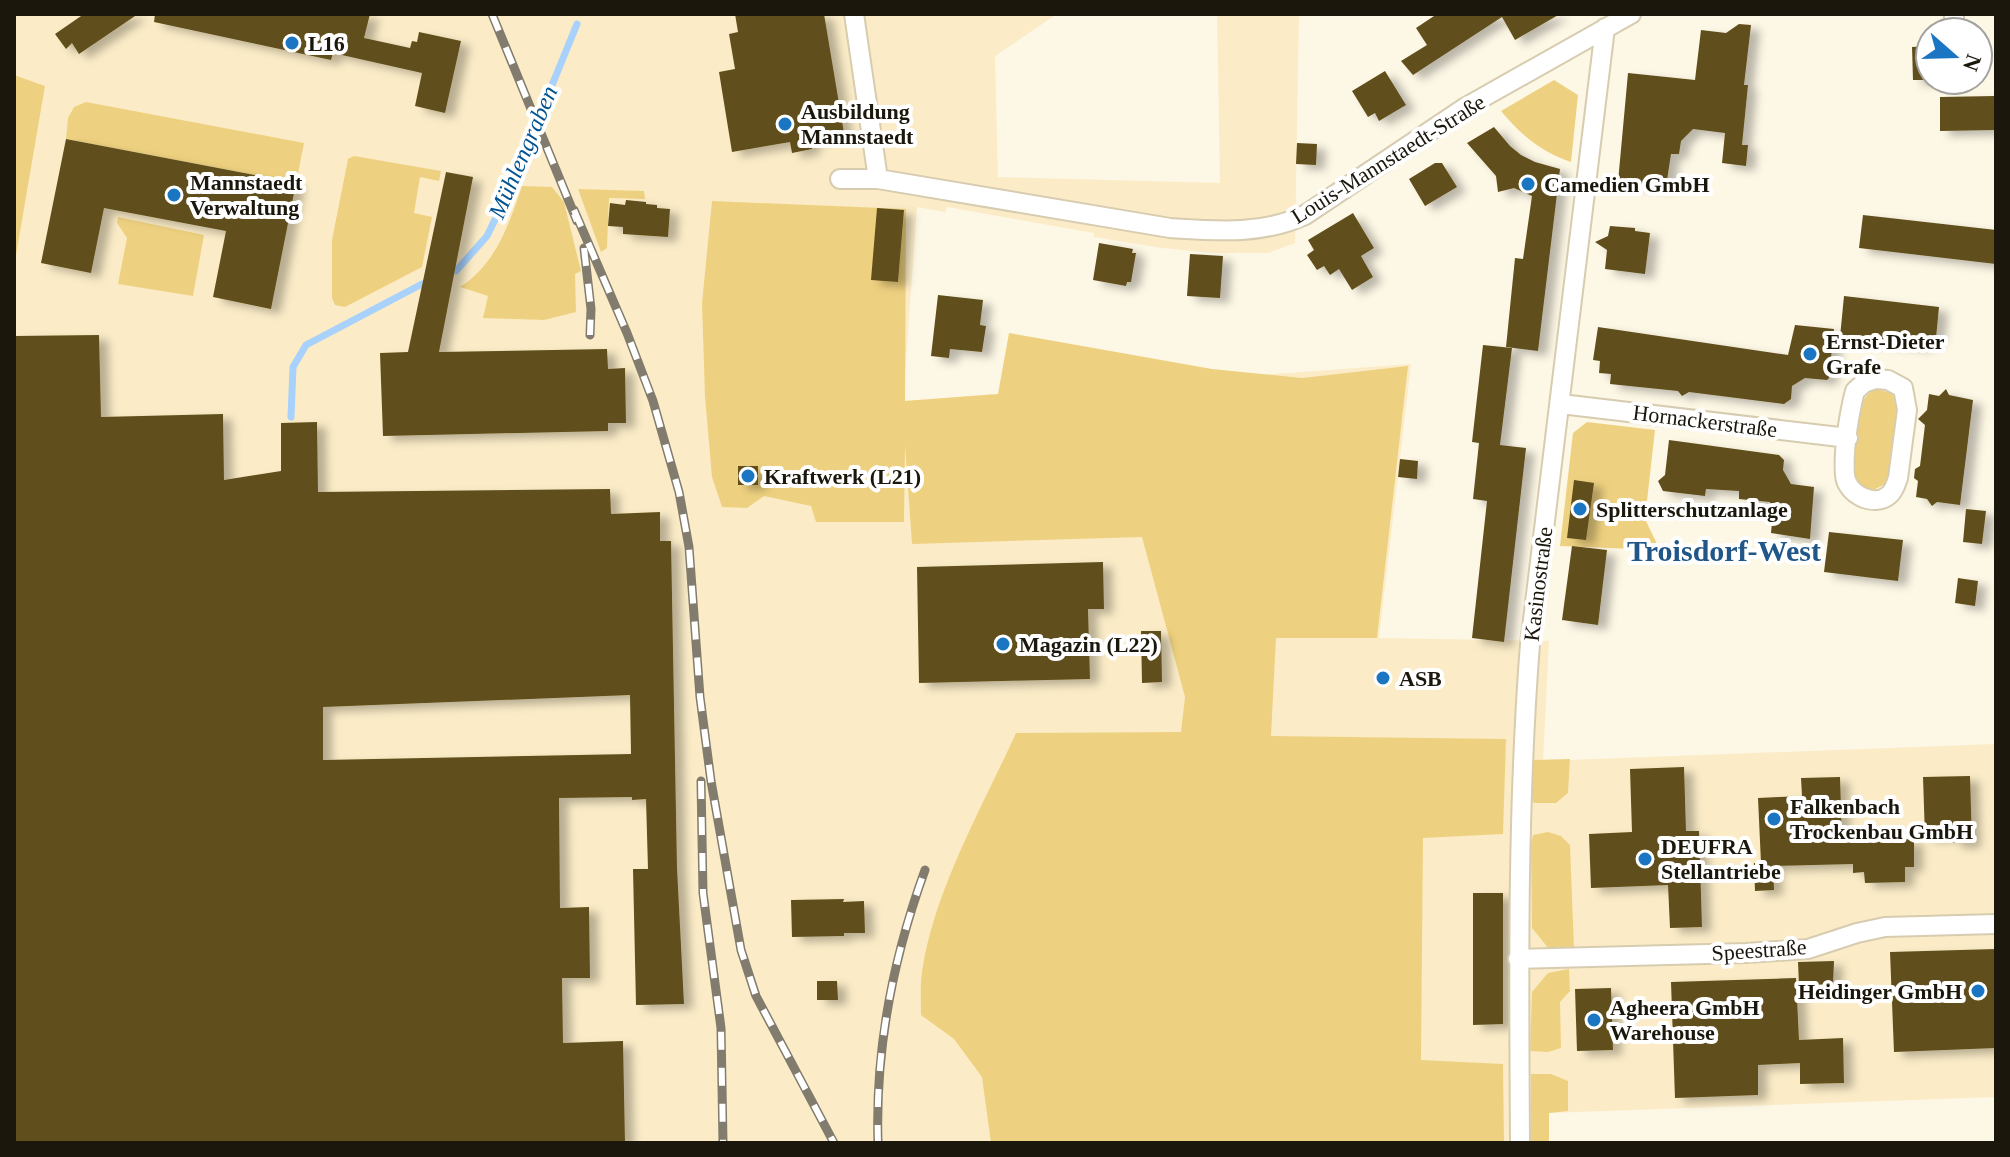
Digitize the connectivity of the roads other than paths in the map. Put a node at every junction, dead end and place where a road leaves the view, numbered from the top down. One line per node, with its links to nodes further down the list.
1 (854, 14): 5 (street)
2 (1631, 14): 3 (street, Louis-Mannstaedt-Straße)
3 (1605, 28): 5 (street, Louis-Mannstaedt-Straße); 6 (street, Kasinostraße)
4 (840, 179): 5 (street, Louis-Mannstaedt-Straße)
5 (878, 179)
6 (1561, 404): 7 (street, Hornackerstraße); 9 (street, Kasinostraße)
7 (1848, 438): 7 (street)
8 (1996, 924): 9 (street, Speestraße)
9 (1518, 959): 10 (street, Kasinostraße)
10 (1520, 1143)

